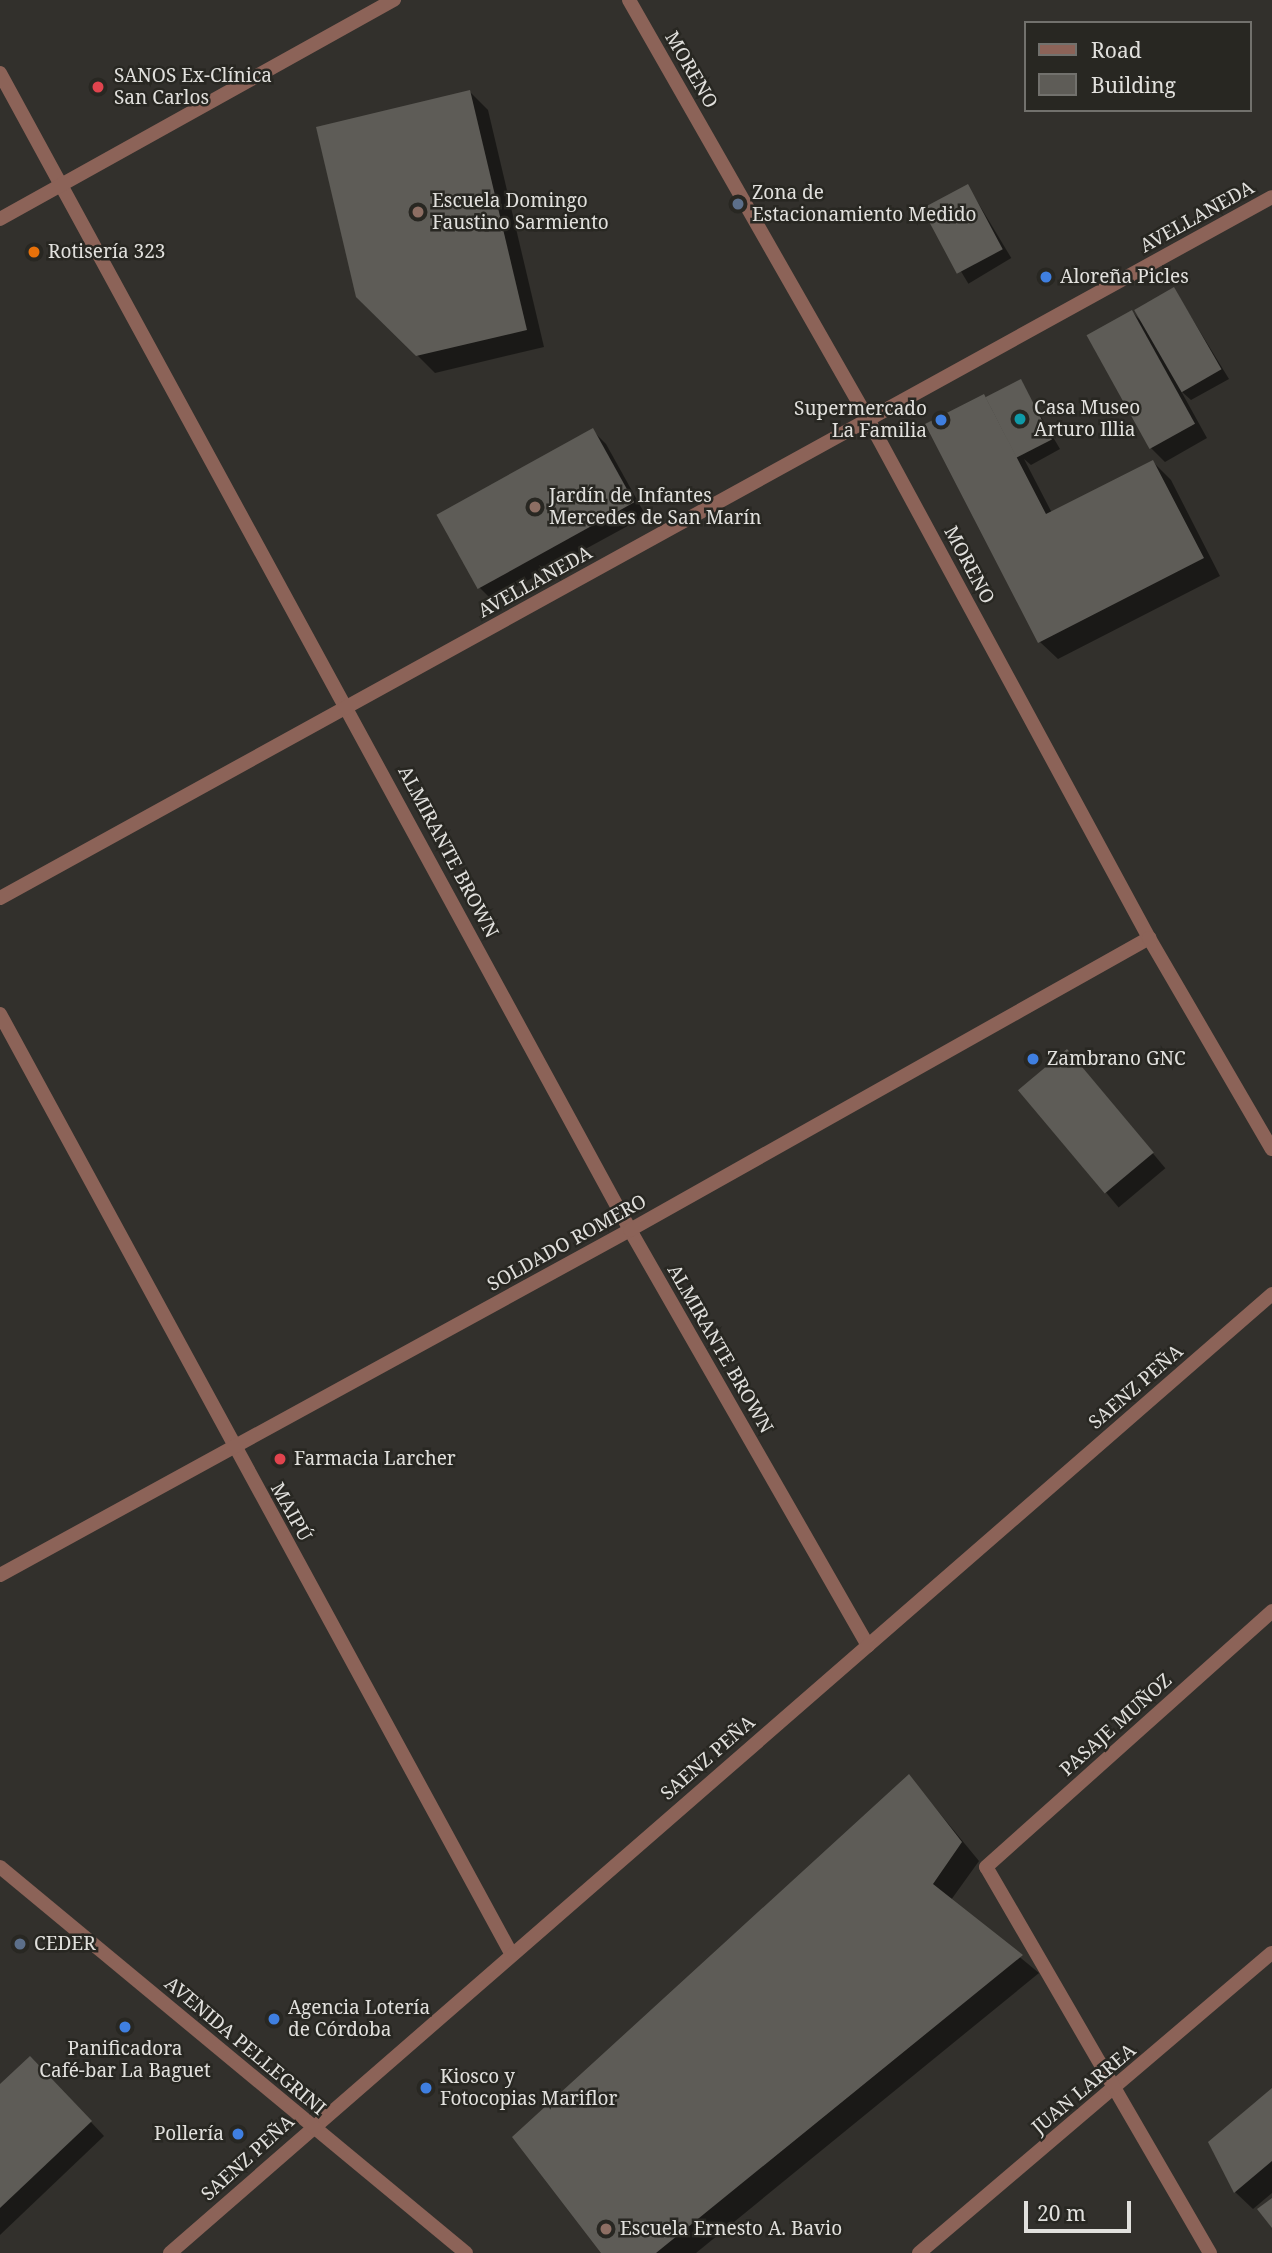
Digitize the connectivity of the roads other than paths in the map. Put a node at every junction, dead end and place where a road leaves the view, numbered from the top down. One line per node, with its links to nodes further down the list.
1 (394, 0): 4 (street)
2 (629, 0): 7 (street, MORENO)
3 (0, 73): 4 (street, ALMIRANTE BROWN)
4 (60, 186): 6 (street); 8 (street, ALMIRANTE BROWN)
5 (1272, 197): 7 (street, AVELLANEDA)
6 (0, 219)
7 (869, 421): 8 (street, AVELLANEDA); 10 (street, MORENO)
8 (348, 707): 9 (street, AVELLANEDA); 13 (street, ALMIRANTE BROWN)
9 (0, 898)
10 (1149, 938): 12 (street, MORENO); 13 (street, SOLDADO ROMERO)
11 (0, 1014): 15 (street, MAIPÚ)
12 (1272, 1149)
13 (630, 1230): 15 (street, SOLDADO ROMERO); 18 (street, ALMIRANTE BROWN)
14 (1272, 1294): 18 (street, SAENZ PEÑA)
15 (235, 1448): 16 (street, SOLDADO ROMERO); 20 (street, MAIPÚ)
16 (0, 1575)
17 (1272, 1611): 22 (street, PASAJE MUÑOZ)
18 (868, 1646): 20 (street, SAENZ PEÑA)
19 (0, 1867): 23 (street, AVENIDA PELLEGRINI)
20 (511, 1953): 23 (street, SAENZ PEÑA)
21 (1272, 1953): 22 (street, JUAN LARREA)
22 (1116, 2087): 26 (street, JUAN LARREA); 27 (street)
23 (312, 2127): 24 (street, SAENZ PEÑA); 25 (street, AVENIDA PELLEGRINI)
24 (170, 2253)
25 (466, 2253)
26 (919, 2253)
27 (1210, 2253)

